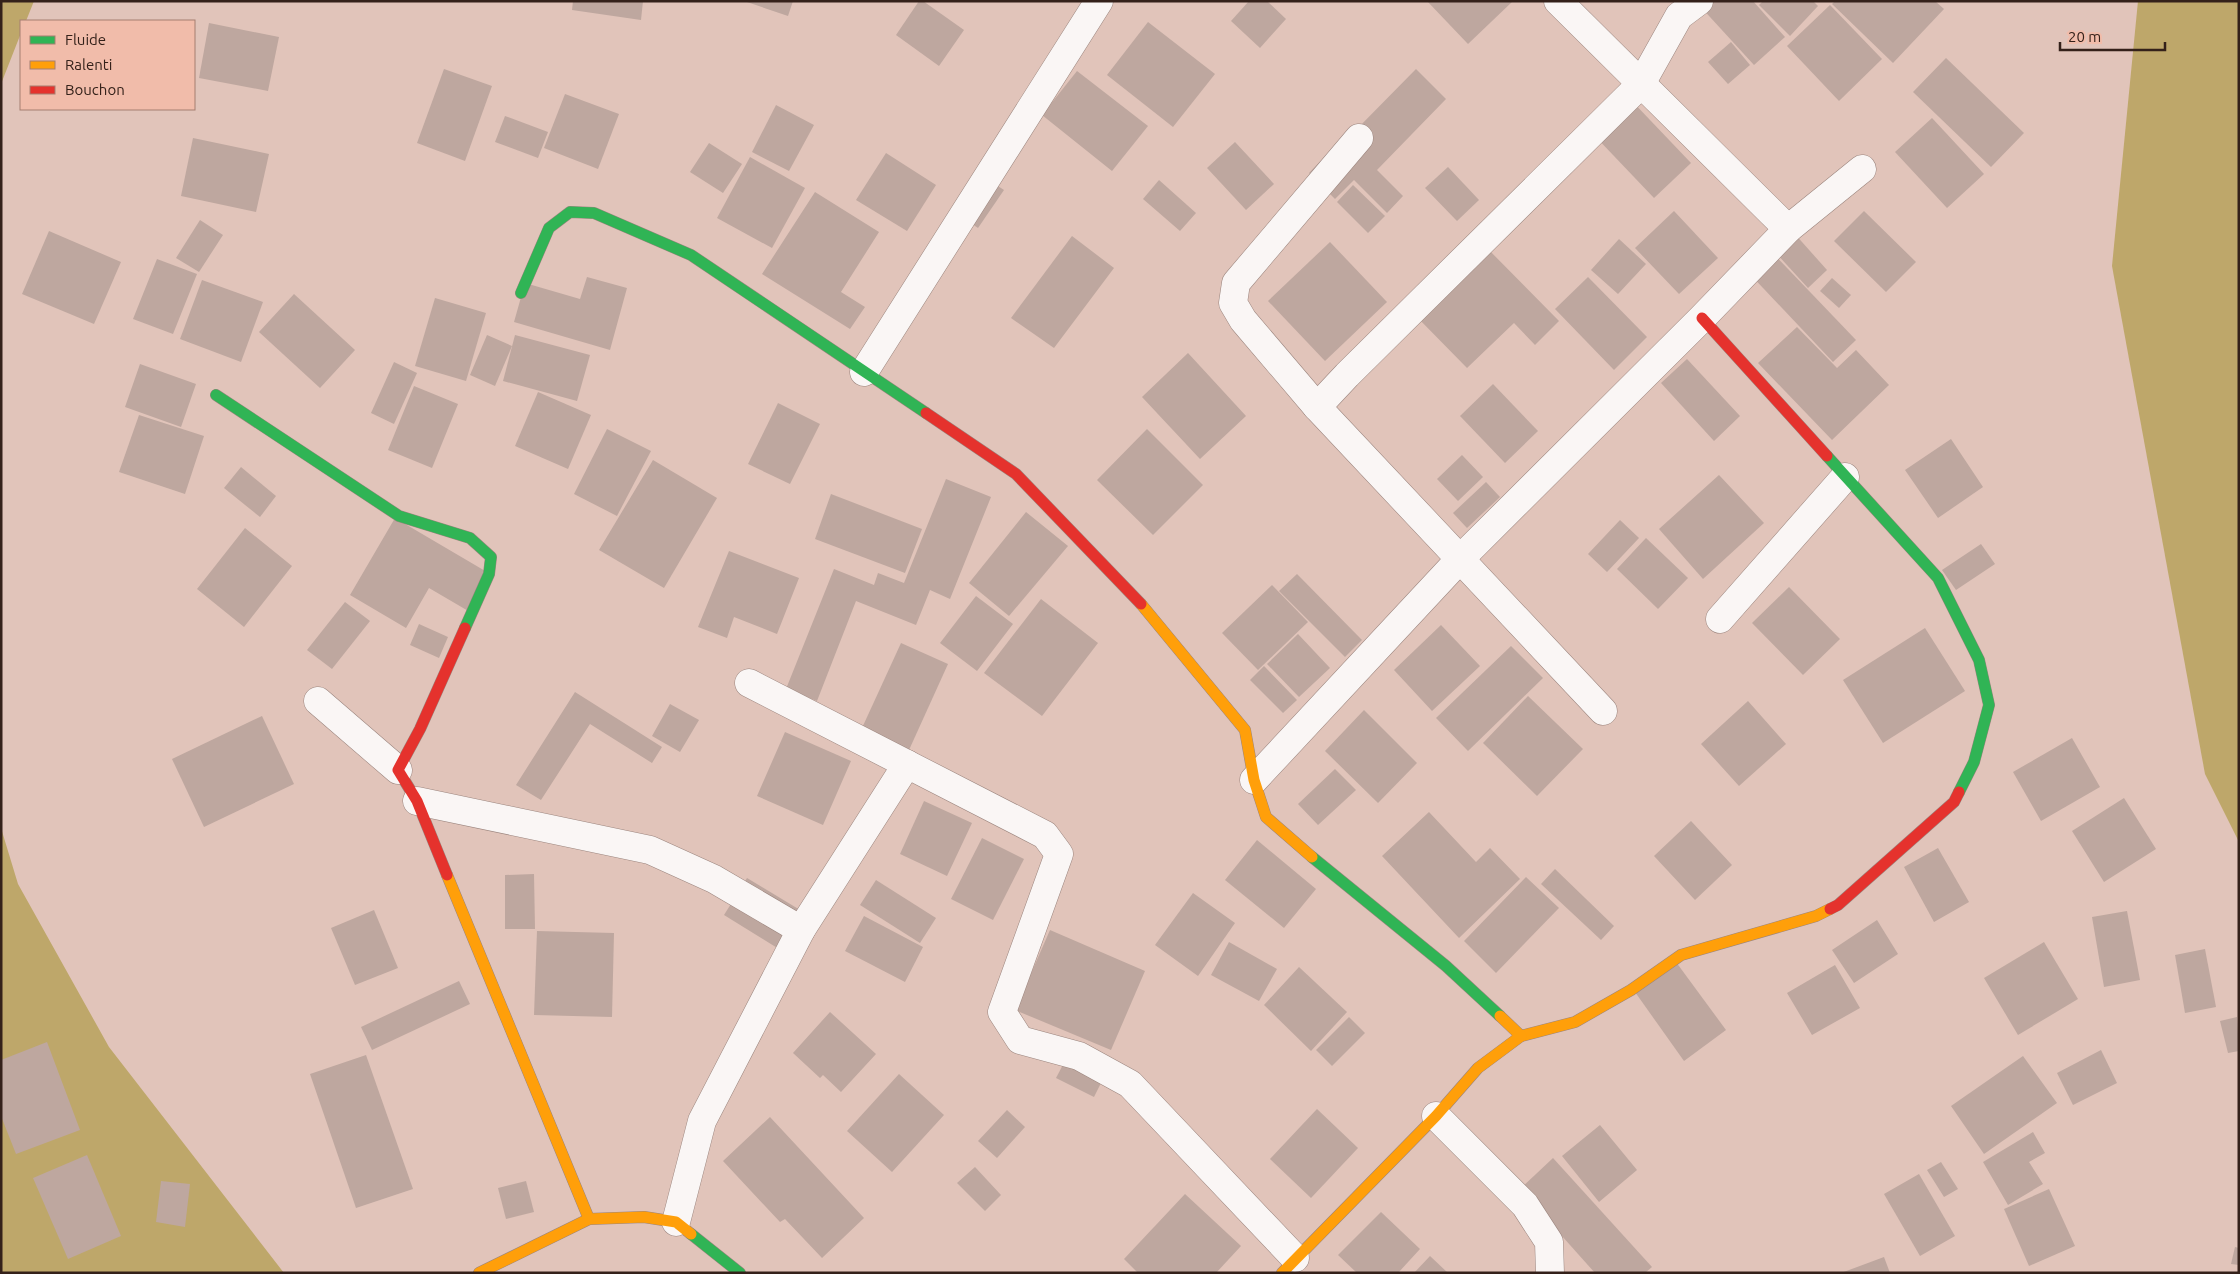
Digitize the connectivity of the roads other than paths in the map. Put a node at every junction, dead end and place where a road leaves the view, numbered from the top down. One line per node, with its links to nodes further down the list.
1 (1099, 1): 10 (street)
2 (1558, 1): 4 (street)
3 (1699, 1): 4 (street)
4 (1641, 84): 7 (street); 12 (street)
5 (1359, 138): 12 (street)
6 (1862, 169): 7 (street)
7 (1788, 228): 9 (street)
8 (521, 293): 10 (street)
9 (1702, 318): 13 (street); 14 (street)
10 (864, 372): 21 (street)
11 (216, 395): 20 (street)
12 (1317, 407): 14 (street)
13 (1845, 477): 15 (street); 24 (street)
14 (1460, 559): 18 (street); 21 (street)
15 (1720, 619)
16 (749, 683): 19 (street)
17 (318, 701): 20 (street)
18 (1603, 711)
19 (907, 764): 23 (street); 28 (street)
20 (398, 770): 22 (street)
21 (1254, 780): 24 (street)
22 (417, 801): 23 (street); 26 (street)
23 (801, 930): 27 (street)
24 (1521, 1036): 25 (street)
25 (1436, 1116): 28 (street); 31 (street)
26 (589, 1220): 27 (street); 29 (street)
27 (676, 1222): 30 (street)
28 (1288, 1265)
29 (479, 1273)
30 (740, 1273)
31 (1550, 1273)

